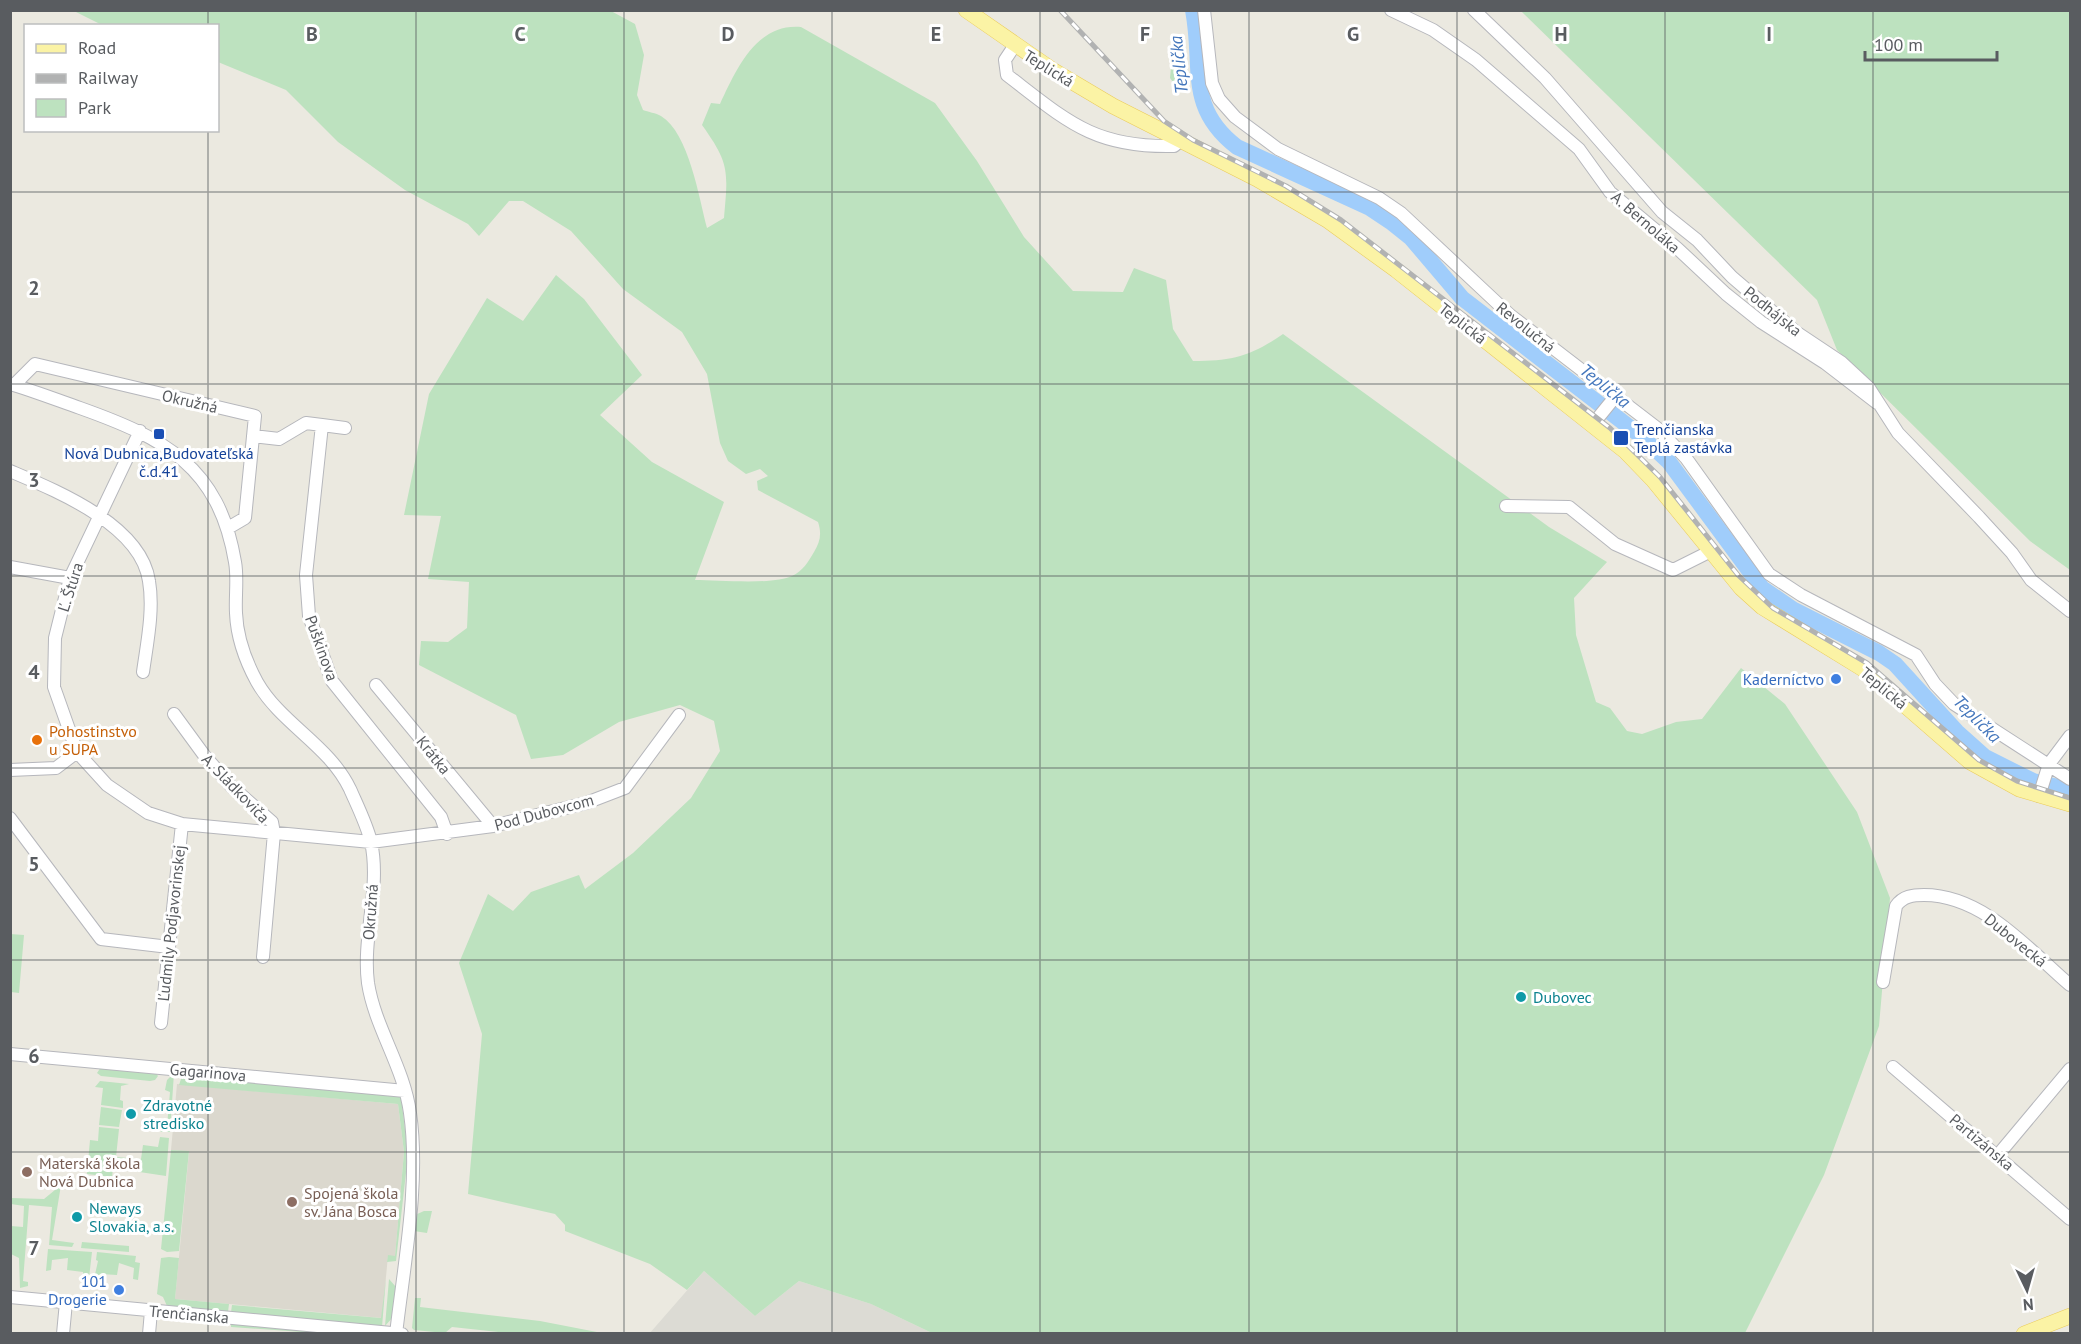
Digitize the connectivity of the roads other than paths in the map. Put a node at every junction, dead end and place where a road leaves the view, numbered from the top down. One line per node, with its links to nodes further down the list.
1 (966, 10): 5 (main road, Teplická)
2 (1204, 10): 8 (street, Revolučná)
3 (1391, 10): 9 (street, A. Bernoláka)
4 (1474, 10): 9 (street, Podhájska)
5 (1015, 45): 6 (main road, Teplická); 6 (street, Teplická)
6 (1180, 141): 10 (main road, Teplická)
7 (12, 385): 13 (street, Okružná); 14 (street, Okružná)
8 (1613, 399): 10 (street); 31 (street, Revolučná)
9 (1881, 405): 22 (street, Podhájska)
10 (1596, 420): 19 (main road, Teplická)
11 (322, 425): 12 (street); 14 (street); 37 (street, Puškinova)
12 (345, 428)
13 (140, 431): 17 (street, Ľ. Štúra); 18 (street, Okružná)
14 (253, 436): 18 (street, Okružná)
15 (10, 471): 17 (street)
16 (1506, 506): 19 (street)
17 (98, 516): 21 (street, Ľ. Štúra); 23 (street)
18 (228, 528): 38 (street, Okružná)
19 (1711, 551): 31 (main road, Teplická)
20 (10, 567): 21 (street)
21 (70, 578): 28 (street, Ľ. Štúra)
22 (2070, 611)
23 (143, 672)
24 (376, 685): 35 (street, Krátka)
25 (174, 714): 36 (street, A. Sládkoviča)
26 (679, 715): 35 (street, Pod Dubovcom)
27 (2070, 736): 31 (street)
28 (77, 752): 29 (street); 34 (street, Ľ. Štúra)
29 (10, 770)
30 (2070, 779): 31 (street, Revolučná)
31 (2044, 781): 32 (main road, Teplická)
32 (2070, 804)
33 (10, 818): 39 (street)
34 (182, 824): 36 (street, Ľ. Štúra); 39 (street, Ľudmily Podjavorinskej)
35 (493, 826): 37 (street, Pod Dubovcom)
36 (274, 833): 38 (street, Ľ. Štúra); 40 (street)
37 (447, 834): 38 (street, Pod Dubovcom)
38 (371, 842): 47 (street, Okružná)
39 (169, 947): 43 (street, Ľudmily Podjavorinskej)
40 (263, 957)
41 (1883, 982): 42 (street, Dubovecká)
42 (2070, 985)
43 (161, 1023)
44 (10, 1054): 47 (street, Gagarinova)
45 (1893, 1067): 48 (street, Partizánska)
46 (2070, 1069): 48 (street)
47 (405, 1091): 55 (street, Okružná)
48 (1998, 1155): 49 (street, Partizánska)
49 (2070, 1219)
50 (10, 1296): 51 (street, Trenčianska)
51 (66, 1302): 52 (street, Trenčianska); 56 (street)
52 (151, 1311): 55 (street, Trenčianska); 57 (street)
53 (2070, 1316): 54 (main road)
54 (2050, 1328): 59 (main road)
55 (396, 1333): 58 (street, Trenčianska)
56 (63, 1334)
57 (149, 1334)
58 (402, 1334)
59 (2024, 1334)

